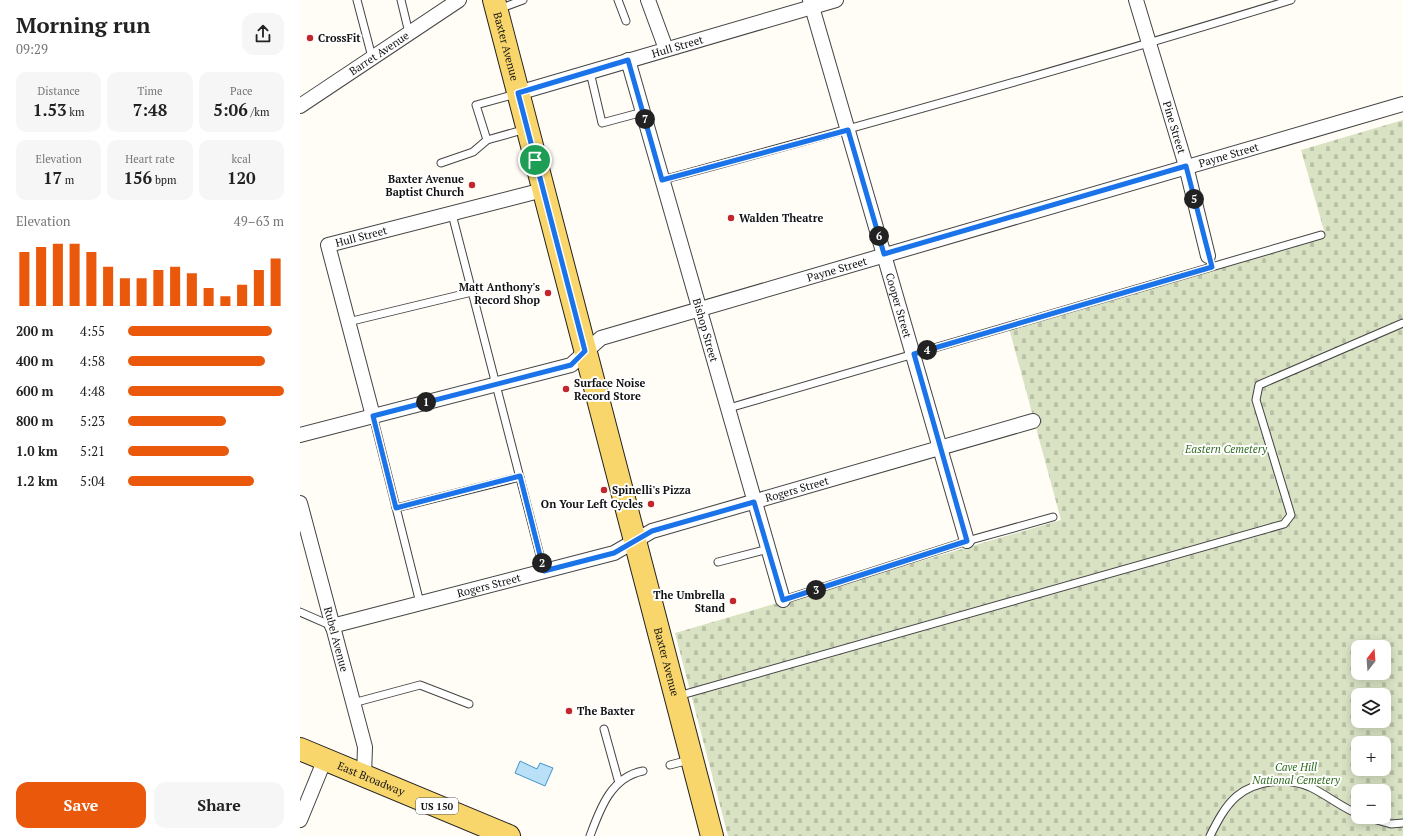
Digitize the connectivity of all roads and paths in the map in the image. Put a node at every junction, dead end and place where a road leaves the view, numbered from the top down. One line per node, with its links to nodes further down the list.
1 (357, 0): 17 (lane)
2 (401, 0): 14 (lane)
3 (459, 0): 14 (street, Barret Avenue)
4 (523, 0): 12 (lane)
5 (618, 0): 13 (lane)
6 (648, 0): 16 (street)
7 (836, 0): 10 (street, Hull Street)
8 (1136, 0): 15 (street, Pine Street)
9 (1291, 0): 11 (lane)
10 (811, 3): 16 (street, Hull Street); 25 (street, Cooper Street)
11 (1268, 3): 15 (lane)
12 (495, 5): 20 (main road, Baxter Avenue)
13 (626, 21)
14 (409, 33): 17 (street, Barret Avenue)
15 (1149, 44): 25 (lane); 28 (street, Pine Street)
16 (666, 49): 18 (street, Hull Street)
17 (372, 58): 22 (street, Barret Avenue)
18 (628, 60): 19 (street, Hull Street); 23 (street, Bishop Street)
19 (590, 72): 20 (street, Hull Street); 23 (lane)
20 (518, 93): 24 (main road, Baxter Avenue); 26 (lane)
21 (1403, 104): 28 (street, Payne Street)
22 (300, 106)
23 (643, 112): 29 (street, Bishop Street)
24 (527, 129): 26 (lane); 30 (main road, Baxter Avenue)
25 (848, 130): 29 (lane); 33 (street, Cooper Street)
26 (487, 140): 27 (lane)
27 (441, 163)
28 (1186, 166): 33 (street, Payne Street); 34 (street, Pine Street)
29 (662, 180): 36 (street, Bishop Street)
30 (542, 190): 31 (street, Hull Street); 39 (main road, Baxter Avenue)
31 (452, 214): 35 (lane); 37 (street, Hull Street)
32 (1321, 235): 34 (lane)
33 (884, 254): 36 (street, Payne Street); 40 (street, Cooper Street)
34 (1210, 261): 40 (lane)
35 (472, 292): 37 (lane); 41 (lane)
36 (698, 308): 39 (street, Payne Street); 42 (street, Bishop Street)
37 (348, 322): 43 (street, Hull Street)
38 (1403, 323): 61 (lane)
39 (585, 351): 41 (street, Payne Street); 52 (main road, Baxter Avenue)
40 (914, 354): 42 (lane); 46 (street, Cooper Street)
41 (496, 384): 43 (street, Payne Street); 47 (lane)
42 (729, 408): 48 (street, Bishop Street)
43 (373, 416): 45 (street, Payne Street); 50 (lane)
44 (1033, 421): 46 (street, Rogers Street)
45 (300, 435)
46 (940, 448): 48 (street, Rogers Street); 53 (street, Cooper Street)
47 (520, 476): 50 (lane); 56 (lane)
48 (754, 502): 52 (street, Rogers Street); 54 (street, Bishop Street)
49 (300, 503): 60 (street, Rubel Avenue)
50 (396, 508): 58 (lane)
51 (1053, 517): 53 (lane)
52 (635, 541): 56 (street, Rogers Street); 61 (main road, Baxter Avenue)
53 (967, 541): 57 (lane)
54 (768, 549): 55 (lane); 57 (street, Bishop Street)
55 (718, 562)
56 (544, 571): 58 (street, Rogers Street)
57 (783, 600)
58 (420, 603): 60 (street, Rogers Street)
59 (300, 612): 60 (lane)
60 (332, 626): 62 (street, Rubel Avenue)
61 (676, 696): 67 (main road, Baxter Avenue)
62 (353, 703): 63 (lane); 70 (street, Rubel Avenue)
63 (469, 704)
64 (604, 729): 71 (lane)
65 (300, 749): 66 (main road, East Broadway / US 150)
66 (325, 760): 70 (main road, East Broadway / US 150); 73 (street)
67 (692, 760): 68 (lane); 79 (main road, Baxter Avenue)
68 (670, 765)
69 (643, 771): 71 (lane)
70 (364, 776): 76 (main road, East Broadway / US 150)
71 (619, 783): 78 (lane)
72 (1351, 810): 80 (lane)
73 (300, 820)
74 (1403, 823): 75 (lane)
75 (1391, 824)
76 (485, 831): 77 (main road, East Broadway / US 150)
77 (510, 836)
78 (590, 836)
79 (712, 836)
80 (1210, 836)

